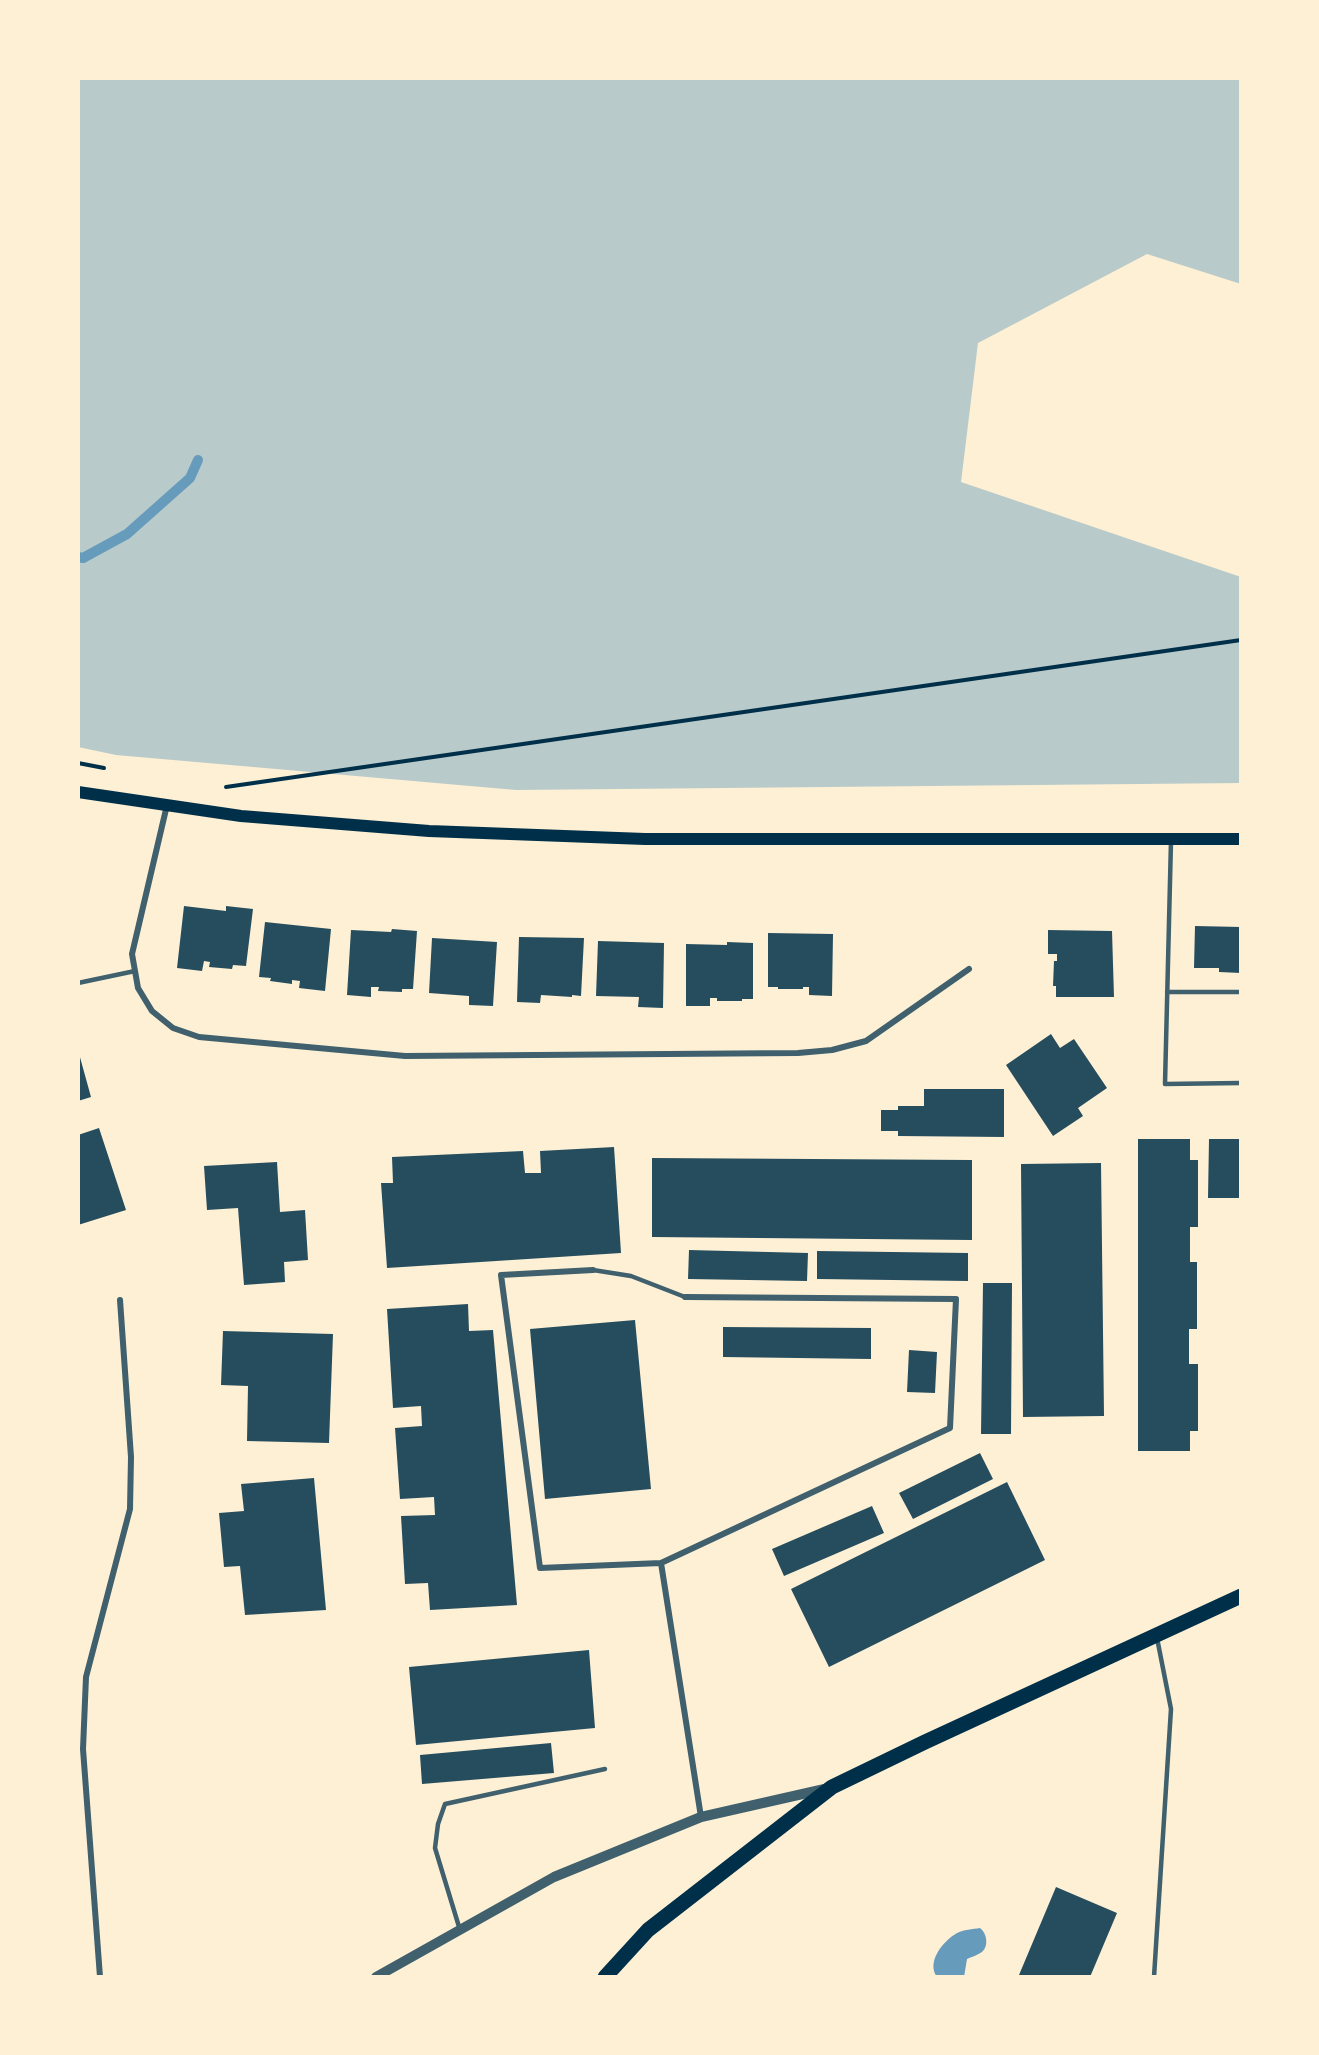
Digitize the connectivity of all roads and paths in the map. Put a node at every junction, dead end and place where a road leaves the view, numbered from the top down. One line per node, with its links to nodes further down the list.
1 (1241, 640): 4 (path)
2 (78, 763): 3 (path)
3 (113, 770)
4 (217, 788)
5 (78, 792): 6 (main road)
6 (167, 805): 8 (main road); 10 (street)
7 (1241, 838): 8 (main road)
8 (1171, 839): 12 (lane)
9 (969, 969): 10 (street)
10 (135, 971): 11 (lane)
11 (78, 983)
12 (1167, 992): 13 (lane); 14 (lane)
13 (1241, 992)
14 (1241, 1083)
15 (593, 1270): 16 (lane); 18 (street)
16 (685, 1297): 18 (street)
17 (120, 1300): 25 (street)
18 (661, 1563): 23 (street)
19 (1241, 1596): 20 (main road)
20 (1156, 1635): 22 (main road); 28 (lane)
21 (605, 1769): 24 (lane)
22 (832, 1787): 23 (street); 27 (main road)
23 (701, 1817): 24 (street)
24 (460, 1930): 26 (street)
25 (100, 1977)
26 (376, 1977)
27 (605, 1977)
28 (1154, 1977)

